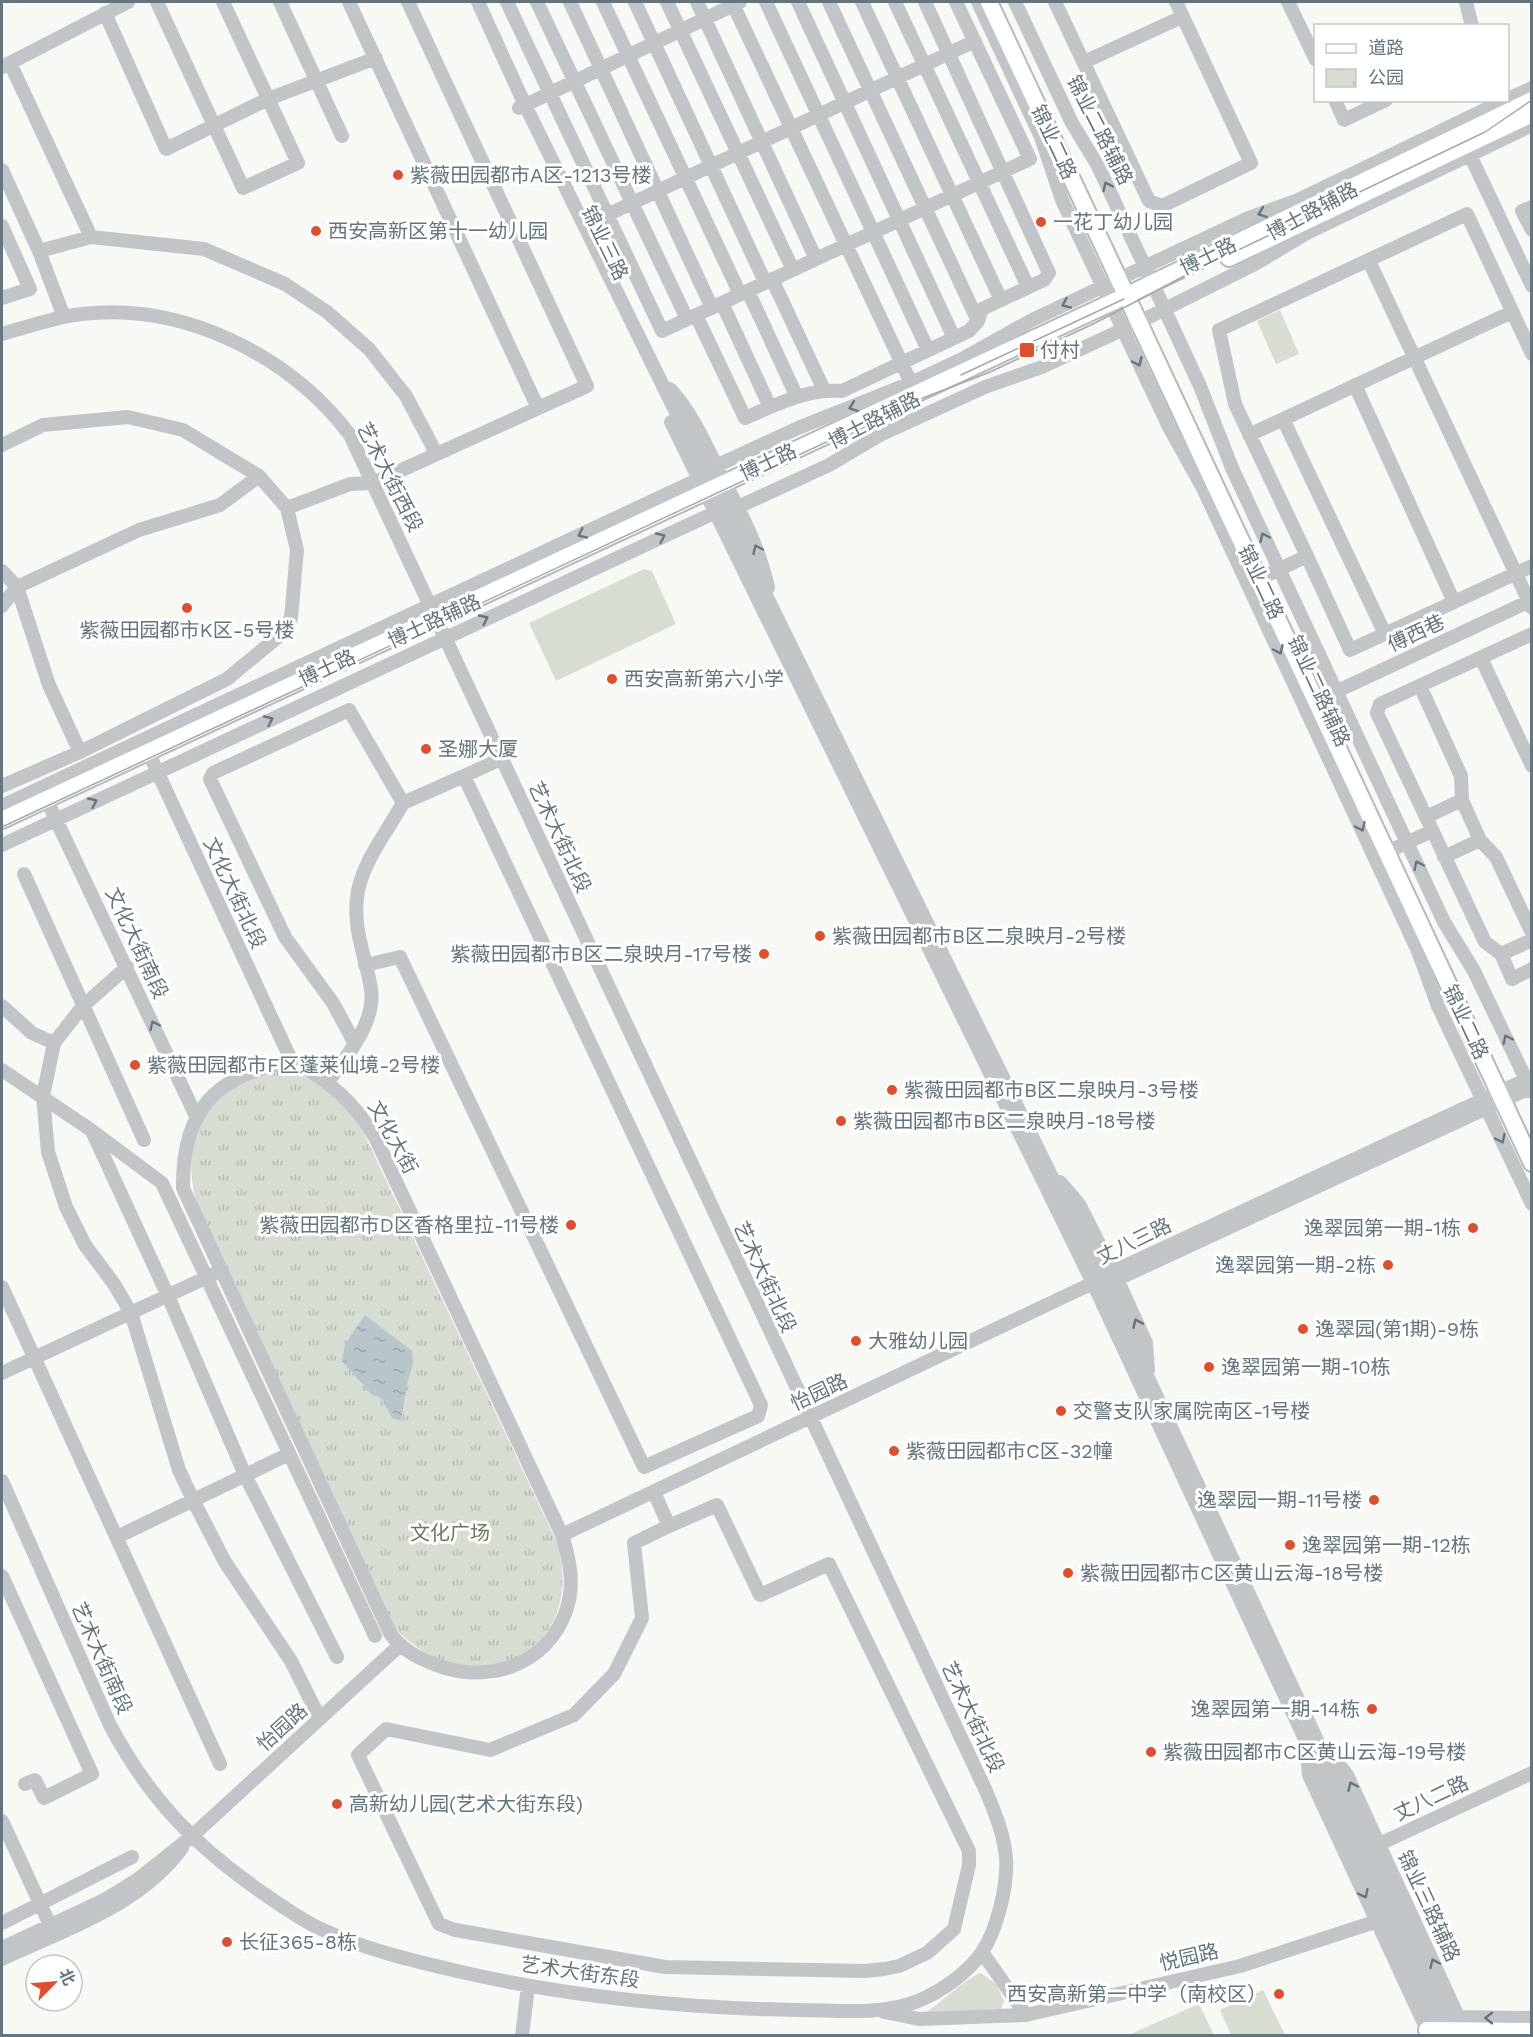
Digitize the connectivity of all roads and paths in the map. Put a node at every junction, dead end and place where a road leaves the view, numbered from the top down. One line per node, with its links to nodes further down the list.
1 (128, 2): 32 (street)
2 (157, 2): 63 (street)
3 (224, 2): 53 (street)
4 (280, 2): 49 (street)
5 (350, 2): 42 (street)
6 (408, 2): 121 (street)
7 (469, 2): 60 (street, 锦业三路)
8 (478, 2): 60 (street, 锦业三路)
9 (507, 2): 52 (street)
10 (537, 2): 48 (street)
11 (570, 2): 46 (street)
12 (603, 2): 40 (street)
13 (635, 2): 38 (street)
14 (667, 2): 36 (street)
15 (697, 2): 34 (street)
16 (766, 2): 61 (street)
17 (798, 2): 56 (street)
18 (829, 2): 51 (street)
19 (862, 2): 47 (street)
20 (895, 2): 45 (street)
21 (925, 2): 39 (street)
22 (956, 2): 37 (street)
23 (978, 2): 96 (street, 锦业二路辅路)
24 (989, 2): 92 (main road, 锦业二路)
25 (1001, 2): 92 (main road, 锦业二路)
26 (1015, 2): 90 (street, 锦业二路辅路, one-way to 26)
27 (1055, 2): 43 (street)
28 (1176, 2): 33 (street)
29 (1288, 2): 41 (street)
30 (1466, 2): 35 (street)
31 (736, 3): 34 (street); 65 (street)
32 (105, 13): 44 (street); 63 (street)
33 (1182, 16): 43 (street); 43 (street)
34 (705, 19): 36 (street); 67 (street)
35 (1472, 24)
36 (680, 30): 38 (street); 68 (street)
37 (975, 41): 39 (street); 72 (street)
38 (654, 42): 40 (street); 70 (street)
39 (949, 53): 45 (street); 72 (street)
40 (628, 55): 46 (street); 73 (street)
41 (1314, 56)
42 (376, 58): 49 (street); 121 (street)
43 (1084, 62)
44 (6, 65): 85 (street)
45 (925, 65): 47 (street); 74 (street)
46 (601, 67): 48 (street); 75 (street)
47 (898, 77): 51 (street); 76 (street)
48 (575, 79): 52 (street); 77 (street)
49 (316, 80): 53 (street); 66 (street)
50 (1532, 88): 54 (street, 博士路辅路)
51 (870, 90): 56 (street); 79 (street)
52 (549, 92): 60 (street); 80 (street)
53 (268, 99): 63 (street); 63 (street)
54 (1509, 100)
55 (1532, 100): 59 (main road, 博士路)
56 (845, 102): 61 (street); 81 (street)
57 (1336, 102): 58 (street)
58 (1382, 102)
59 (1503, 103): 90 (street, 博士路辅路, one-way to 90); 97 (main road, 博士路)
60 (522, 107): 128 (street, 锦业三路); 128 (street, 锦业三路)
61 (818, 114): 65 (street); 84 (street)
62 (1532, 114): 97 (main road, 博士路)
63 (214, 125)
64 (1532, 125): 69 (street, 博士路辅路)
65 (790, 128): 67 (street); 86 (street)
66 (342, 136)
67 (762, 141): 68 (street); 88 (street)
68 (738, 152): 70 (street); 91 (street)
69 (1470, 155): 94 (street); 103 (street, 博士路辅路)
70 (711, 165): 73 (street); 93 (street)
71 (2, 170): 87 (street)
72 (1004, 171): 74 (street); 95 (street)
73 (685, 177): 75 (street); 98 (street)
74 (980, 182): 76 (street); 95 (street)
75 (658, 190): 77 (street); 102 (street)
76 (953, 195): 79 (street); 100 (street)
77 (633, 202): 80 (street); 106 (street)
78 (1532, 207): 83 (street)
79 (926, 208): 81 (street); 108 (street)
80 (607, 214): 106 (street)
81 (900, 220): 84 (street); 111 (street)
82 (2, 226): 99 (street)
83 (1532, 230)
84 (873, 232): 86 (street); 112 (street)
85 (91, 237): 87 (street); 125 (street)
86 (846, 245): 88 (street); 115 (street)
87 (39, 250): 105 (street)
88 (816, 259): 91 (street)
89 (1369, 261): 104 (street); 114 (street); 123 (street)
90 (1145, 267): 92 (street, 博士路辅路); 97 (street, 锦业二路辅路)
91 (793, 270): 93 (street)
92 (1123, 277): 96 (street, 博士路辅路); 101 (main road, 锦业二路)
93 (769, 281): 98 (street); 118 (street)
94 (1532, 286)
95 (1028, 287): 100 (street)
96 (1103, 287): 101 (street, 锦业二路辅路); 116 (street, 博士路辅路, one-way to 116)
97 (1154, 288): 101 (main road, 博士路); 103 (street, 锦业二路辅路)
98 (744, 293): 102 (street); 119 (street)
99 (2, 298)
100 (1001, 300): 108 (street)
101 (1126, 301): 107 (main road, 锦业二路); 109 (street, 锦业二路辅路); 128 (main road, 博士路)
102 (717, 305): 106 (street); 120 (street)
103 (1164, 308): 107 (street, 博士路辅路); 133 (street, 锦业二路辅路, one-way to 103)
104 (1512, 312): 113 (street); 114 (street)
105 (64, 317): 110 (street, 艺术大街西段); 127 (street, 艺术大街西段)
106 (692, 317): 120 (street)
107 (1143, 319): 109 (street, 博士路辅路); 133 (main road, 锦业二路)
108 (978, 321): 111 (street)
109 (1123, 329): 128 (street, 博士路辅路); 180 (street, 锦业二路辅路, one-way to 180)
110 (2, 334)
111 (954, 338): 112 (street)
112 (928, 350): 115 (street)
113 (1532, 354)
114 (1414, 357): 117 (street); 134 (street)
115 (902, 363): 116 (street); 118 (street)
116 (911, 383): 128 (street, 博士路辅路, one-way to 128)
117 (1355, 385): 122 (street); 136 (street)
118 (824, 390): 119 (street)
119 (796, 395): 120 (street)
120 (770, 407)
121 (538, 408): 125 (street)
122 (1284, 419): 123 (street); 141 (street)
123 (1249, 435): 130 (street)
124 (2, 445): 126 (street)
125 (436, 453): 127 (street)
126 (259, 476): 129 (street); 135 (street)
127 (373, 483): 129 (street); 139 (street, 艺术大街西段)
128 (716, 492): 139 (main road, 博士路); 139 (street, 博士路辅路, one-way to 139); 189 (street); 189 (street, one-way to 128)
129 (287, 508): 145 (street)
130 (1307, 556): 133 (street); 141 (street)
131 (1532, 566): 134 (street)
132 (2, 571): 135 (street)
133 (1269, 574): 144 (main road, 锦业二路)
134 (1515, 574): 136 (street); 137 (street)
135 (16, 587): 138 (street); 145 (street)
136 (1454, 602): 141 (street)
137 (1530, 603): 144 (street, 傅西巷)
138 (2, 606)
139 (438, 621): 146 (main road, 博士路); 146 (street, 博士路辅路); 147 (street, 艺术大街北段)
140 (1532, 633): 142 (street)
141 (1385, 634)
142 (1481, 658): 143 (street); 148 (street)
143 (1420, 686): 151 (street); 155 (street)
144 (1326, 696): 161 (main road, 锦业二路)
145 (80, 752): 150 (street)
146 (150, 756): 152 (main road, 博士路); 152 (street, 博士路辅路); 174 (street, 文化大街北段)
147 (501, 759): 149 (street); 195 (street, 艺术大街北段)
148 (1532, 766)
149 (464, 776): 153 (street); 167 (street)
150 (2, 786)
151 (1462, 800): 155 (street); 159 (street)
152 (49, 803): 154 (street, 博士路辅路); 156 (main road, 博士路); 157 (main road, 博士路); 160 (street, 博士路辅路); 168 (street, 文化大街南段)
153 (403, 803): 167 (street); 173 (street)
154 (2, 806)
155 (1426, 817): 158 (street)
156 (2, 820)
157 (2, 831)
158 (1432, 831): 161 (street); 162 (street)
159 (1480, 840): 162 (street); 164 (street)
160 (2, 845)
161 (1396, 847): 177 (street, one-way to 161); 178 (main road, 锦业二路)
162 (1444, 857): 166 (street)
163 (24, 874): 171 (street)
164 (1532, 933)
165 (1532, 940): 166 (street)
166 (1501, 954): 169 (street)
167 (365, 965): 173 (street)
168 (127, 967): 171 (street); 181 (street, 文化大街南段, one-way to 168)
169 (1532, 969)
170 (2, 1006): 172 (street)
171 (83, 1006): 172 (street); 184 (street)
172 (54, 1042): 179 (street)
173 (355, 1044): 176 (street)
174 (292, 1062): 176 (street, 文化大街); 181 (street, 文化大街)
175 (2, 1070): 179 (street)
176 (327, 1083): 202 (street, 文化大街)
177 (1530, 1085): 178 (street, 丈八三路)
178 (1505, 1094): 180 (street, 丈八三路); 183 (main road, 锦业二路); 185 (main road, 锦业二路)
179 (43, 1096): 182 (street); 192 (street)
180 (1484, 1104): 186 (street, 锦业二路辅路, one-way to 186); 189 (street, 丈八三路)
181 (196, 1116): 187 (street, 文化大街)
182 (91, 1130): 188 (street); 191 (street)
183 (1532, 1138)
184 (144, 1140)
185 (1532, 1163)
186 (1532, 1204)
187 (220, 1271): 188 (street); 206 (street, 文化大街)
188 (206, 1278): 191 (street); 196 (street)
189 (1106, 1279): 195 (street, 怡园路); 209 (street); 209 (street, one-way to 189)
190 (2, 1287): 193 (street)
191 (168, 1296): 192 (street); 197 (street)
192 (131, 1313): 193 (street); 200 (street)
193 (34, 1359): 194 (street); 203 (street)
194 (2, 1374)
195 (810, 1418): 199 (street, 怡园路); 223 (street, 艺术大街北段)
196 (289, 1454): 197 (street); 205 (street)
197 (245, 1474): 200 (street); 207 (street)
198 (2, 1481): 215 (street, 艺术大街南段)
199 (654, 1492): 201 (street); 202 (street, 怡园路)
200 (193, 1500): 203 (street); 208 (street)
201 (669, 1526): 201 (street)
202 (562, 1535): 206 (street, 文化大街)
203 (117, 1537): 210 (street)
204 (2, 1576): 212 (street)
205 (375, 1636)
206 (399, 1646): 208 (street, 怡园路)
207 (337, 1657)
208 (320, 1719): 215 (street, 怡园路)
209 (1311, 1738): 216 (street); 216 (street, 锦业三路辅路, one-way to 209)
210 (220, 1764)
211 (1532, 1773): 216 (street, 丈八二路)
212 (25, 1784)
213 (1532, 1784): 216 (street, 丈八二路)
214 (2, 1821): 218 (street)
215 (191, 1837): 221 (street, 怡园路); 224 (street, 怡园路); 225 (street, 艺术大街东段)
216 (1365, 1856): 219 (street, 锦业三路辅路, one-way to 219); 219 (street); 229 (street, 锦业三路辅路, one-way to 216)
217 (132, 1857): 218 (street)
218 (40, 1905): 220 (street); 221 (street)
219 (1388, 1918): 227 (street, 悦园路); 229 (street)
220 (2, 1923)
221 (50, 1925): 222 (street, 怡园路)
222 (2, 1948)
223 (982, 1952): 226 (street, 艺术大街东段); 227 (street)
224 (2, 1959)
225 (528, 1986): 226 (street, 艺术大街东段); 231 (street)
226 (877, 2011): 227 (street, 悦园路)
227 (1026, 2015)
228 (1532, 2018): 229 (street, one-way to 229)
229 (1449, 2030): 230 (main road)
230 (1532, 2031)
231 (522, 2036)

